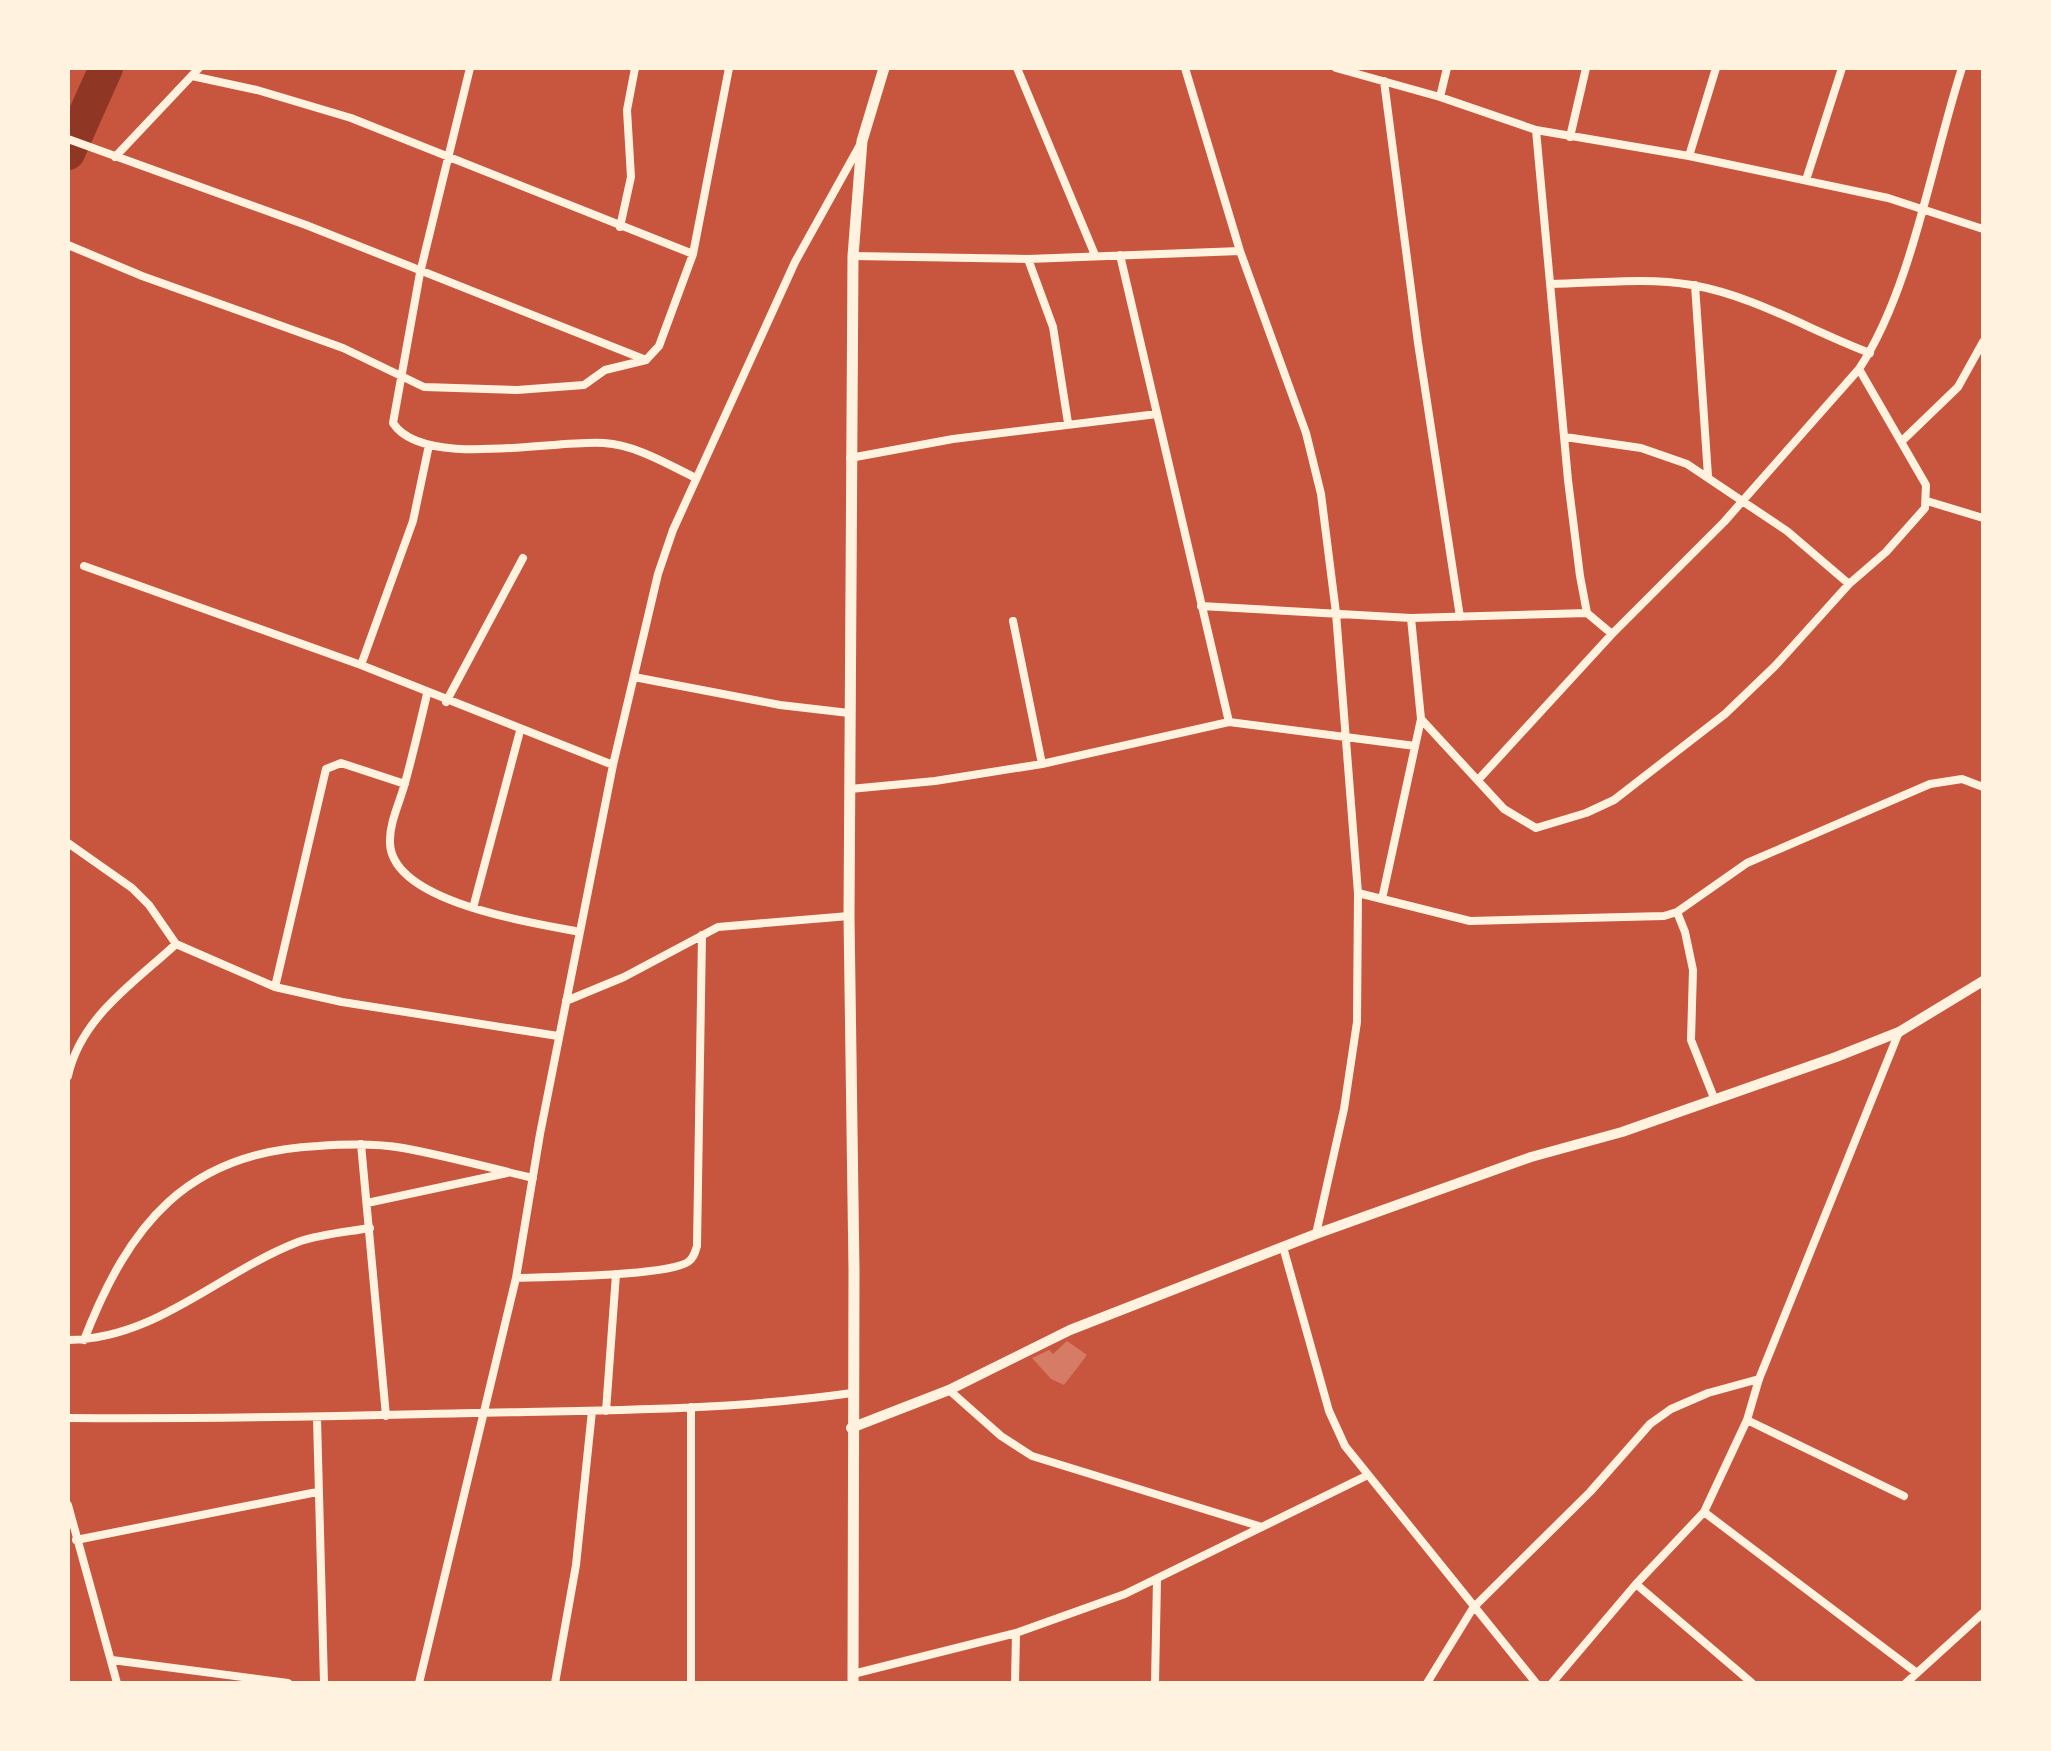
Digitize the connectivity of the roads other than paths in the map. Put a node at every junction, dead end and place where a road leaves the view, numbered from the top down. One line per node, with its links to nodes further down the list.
1 (199, 68): 14 (street)
2 (470, 68): 23 (street)
3 (635, 68): 26 (street)
4 (729, 68): 30 (street)
5 (884, 68): 20 (main road)
6 (1017, 68): 31 (street)
7 (1185, 68): 29 (street)
8 (1336, 68): 15 (street)
9 (1447, 68): 16 (street)
10 (1586, 68): 18 (street)
11 (1716, 68): 21 (street)
12 (1842, 68): 24 (street)
13 (1962, 68): 25 (street)
14 (192, 76): 22 (street); 23 (street)
15 (1384, 81): 16 (street); 60 (street)
16 (1440, 97): 17 (street)
17 (1536, 130): 18 (street); 36 (street)
18 (1570, 137): 21 (street)
19 (68, 139): 22 (street)
20 (862, 141): 33 (main road); 50 (street)
21 (1689, 156): 24 (street)
22 (115, 157): 35 (street)
23 (450, 157): 26 (street); 35 (street)
24 (1806, 180): 25 (street)
25 (1922, 207): 27 (street); 39 (street)
26 (620, 227): 30 (street)
27 (1983, 229)
28 (68, 245): 42 (street)
29 (1240, 251): 32 (street); 58 (street)
30 (693, 254): 40 (street)
31 (1095, 255): 32 (street); 34 (street)
32 (1120, 255): 43 (street)
33 (853, 256): 34 (street); 48 (main road)
34 (1028, 259): 44 (street)
35 (420, 273): 40 (street); 42 (street)
36 (1551, 284): 37 (street); 45 (street)
37 (1695, 285): 39 (street); 49 (street)
38 (1983, 342): 46 (street)
39 (1870, 353): 41 (street)
40 (646, 360): 42 (street)
41 (1859, 369): 46 (street); 51 (street)
42 (402, 376): 47 (street)
43 (1157, 414): 44 (street); 57 (street)
44 (1068, 423): 48 (street)
45 (1565, 437): 49 (street); 59 (street)
46 (1902, 441): 52 (street)
47 (429, 445): 50 (street); 64 (street)
48 (850, 458): 68 (main road)
49 (1708, 476): 51 (street)
50 (696, 478): 65 (street)
51 (1743, 501): 56 (street); 63 (street)
52 (1927, 501): 53 (street); 56 (street)
53 (1983, 518)
54 (523, 558): 67 (street)
55 (84, 566): 64 (street)
56 (1849, 584): 76 (street)
57 (1201, 606): 58 (street); 70 (street)
58 (1336, 613): 61 (street); 72 (street)
59 (1587, 613): 60 (street); 63 (street)
60 (1460, 617): 61 (street)
61 (1411, 618): 69 (street)
62 (1013, 621): 74 (street)
63 (1612, 634): 76 (street)
64 (361, 665): 66 (street)
65 (634, 677): 68 (street); 75 (street)
66 (427, 694): 67 (street); 77 (street)
67 (446, 702): 71 (street)
68 (849, 713): 79 (main road)
69 (1421, 719): 73 (street); 76 (street)
70 (1229, 722): 72 (street); 74 (street)
71 (520, 731): 75 (street); 83 (street)
72 (1343, 735): 73 (street); 81 (street)
73 (1415, 746): 82 (street)
74 (1042, 764): 79 (street)
75 (613, 765): 86 (street)
76 (1478, 780)
77 (405, 784): 83 (street); 90 (street)
78 (1983, 787): 84 (street)
79 (850, 789): 85 (main road)
80 (68, 843): 88 (street)
81 (1358, 893): 82 (street); 101 (street)
82 (1382, 899): 84 (street)
83 (473, 908): 86 (street)
84 (1677, 912): 95 (street)
85 (849, 916): 87 (street); 109 (main road)
86 (580, 932): 91 (street)
87 (702, 935): 91 (street); 103 (street)
88 (176, 944): 90 (street); 94 (street)
89 (1983, 981): 92 (street)
90 (275, 987): 93 (street)
91 (566, 1001): 93 (street)
92 (1899, 1032): 95 (street); 107 (street)
93 (558, 1036): 98 (street)
94 (68, 1076)
95 (1714, 1098): 101 (street)
96 (361, 1144): 97 (street); 99 (street); 106 (street)
97 (510, 1173): 98 (street); 99 (street)
98 (533, 1178): 104 (street)
99 (367, 1203): 100 (street)
100 (370, 1228): 106 (street); 114 (street)
101 (1316, 1234): 102 (street)
102 (1283, 1247): 108 (street); 119 (street)
103 (616, 1274): 104 (street); 112 (street)
104 (516, 1278): 113 (street)
105 (68, 1340): 106 (street)
106 (84, 1340)
107 (1759, 1379): 117 (street); 128 (street)
108 (949, 1390): 118 (street); 124 (street)
109 (852, 1393): 110 (street); 118 (main road)
110 (691, 1407): 112 (street); 139 (street)
111 (592, 1411): 112 (street); 113 (street); 138 (street)
112 (606, 1411)
113 (481, 1414): 114 (street); 137 (street)
114 (386, 1416): 116 (street)
115 (68, 1418): 116 (street)
116 (317, 1418): 120 (street)
117 (1747, 1420): 121 (street); 123 (street)
118 (851, 1428): 133 (main road)
119 (1366, 1476): 124 (street); 128 (street)
120 (317, 1492): 125 (street); 136 (street)
121 (1904, 1496)
122 (68, 1505): 125 (street)
123 (1704, 1512): 127 (street); 132 (street)
124 (1263, 1528): 126 (street)
125 (76, 1540): 131 (street)
126 (1157, 1580): 130 (street); 141 (street)
127 (1636, 1584): 144 (street); 145 (street)
128 (1473, 1608): 142 (street); 143 (street)
129 (1983, 1613): 132 (street)
130 (1016, 1633): 133 (street); 140 (street)
131 (112, 1660): 134 (street); 135 (street)
132 (1917, 1673): 146 (street)
133 (853, 1678)
134 (117, 1683)
135 (288, 1683)
136 (324, 1683)
137 (419, 1683)
138 (555, 1683)
139 (691, 1683)
140 (1015, 1683)
141 (1155, 1683)
142 (1427, 1683)
143 (1535, 1683)
144 (1552, 1683)
145 (1752, 1683)
146 (1906, 1683)

